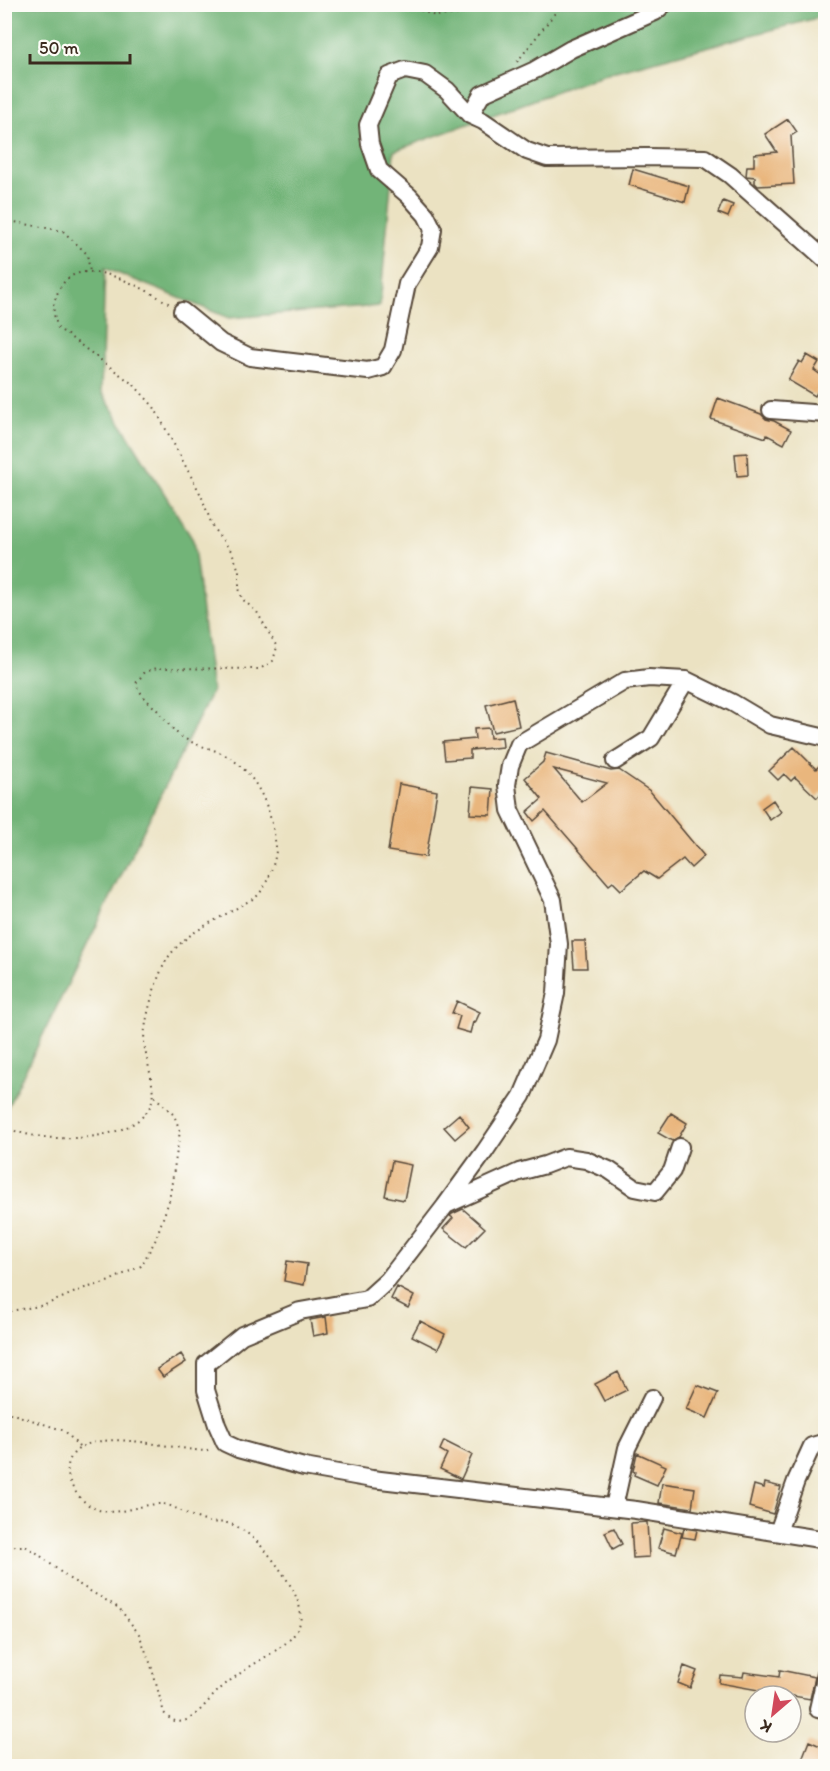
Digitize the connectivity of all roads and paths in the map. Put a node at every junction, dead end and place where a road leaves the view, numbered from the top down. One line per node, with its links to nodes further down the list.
1 (404, 4): 2 (path)
2 (499, 4)
3 (562, 4): 5 (path)
4 (664, 4): 5 (street)
5 (498, 88): 6 (street)
6 (470, 115): 8 (street); 10 (street)
7 (4, 220): 9 (path)
8 (825, 260)
9 (90, 272): 10 (path); 16 (path)
10 (182, 311)
11 (771, 410): 12 (street)
12 (825, 414)
13 (686, 680): 14 (street); 15 (street); 19 (street)
14 (825, 738)
15 (615, 761)
16 (153, 1095): 17 (path); 20 (path)
17 (4, 1126)
18 (680, 1148): 19 (street)
19 (445, 1206): 24 (street)
20 (4, 1312)
21 (652, 1398): 26 (street)
22 (4, 1411): 25 (path)
23 (825, 1442): 27 (street)
24 (225, 1443): 25 (path); 26 (street)
25 (80, 1448): 29 (path)
26 (614, 1507): 27 (street)
27 (778, 1532): 28 (street)
28 (825, 1540)
29 (4, 1553)
30 (825, 1674): 31 (street)
31 (825, 1712)

